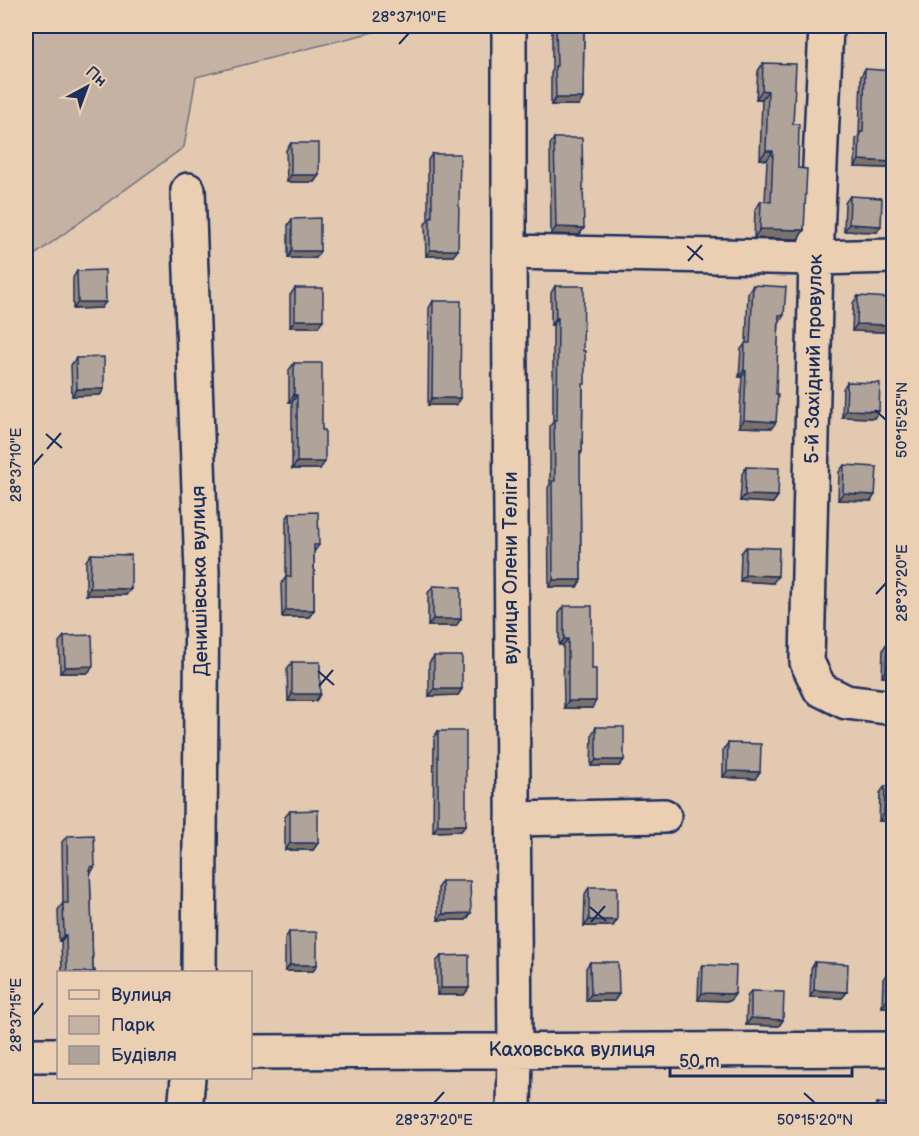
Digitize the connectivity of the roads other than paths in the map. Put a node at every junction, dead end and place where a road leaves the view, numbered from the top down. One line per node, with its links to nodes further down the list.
1 (509, 26): 4 (street, вулиця Олени Теліги)
2 (826, 26): 6 (street, 5-й Західний провулок)
3 (188, 190): 10 (street, Денишівська вулиця)
4 (509, 252): 6 (street); 9 (street, вулиця Олени Теліги)
5 (894, 256): 6 (street)
6 (816, 258): 7 (street, 5-й Західний провулок)
7 (894, 708)
8 (664, 816): 9 (street)
9 (513, 819): 12 (street, вулиця Олени Теліги)
10 (199, 971)
11 (894, 1049): 12 (street, Каховська вулиця)
12 (515, 1050): 13 (street, Каховська вулиця); 18 (street, вулиця Олени Теліги)
13 (252, 1052)
14 (26, 1055): 15 (street)
15 (57, 1055)
16 (188, 1079): 17 (street)
17 (185, 1110)
18 (514, 1110)

